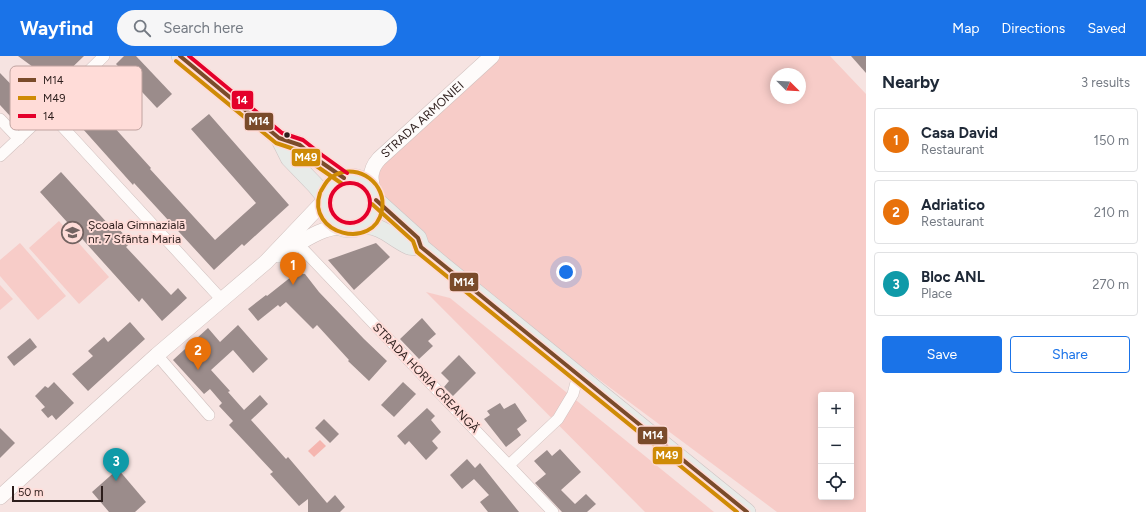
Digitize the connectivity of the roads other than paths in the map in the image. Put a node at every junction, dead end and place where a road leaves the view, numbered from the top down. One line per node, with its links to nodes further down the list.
1 (104, 56): 4 (street)
2 (180, 56): 10 (main road)
3 (492, 56): 14 (street, STRADA ARMONIEI)
4 (94, 66)
5 (0, 119): 7 (street)
6 (10, 130): 11 (street)
7 (10, 130)
8 (28, 130): 11 (street)
9 (65, 130): 21 (street)
10 (279, 138): 13 (main road); 15 (main road)
11 (19, 139): 12 (street)
12 (0, 156)
13 (344, 178): 14 (main road); 15 (main road)
14 (375, 196): 16 (main road); 19 (main road)
15 (325, 199): 17 (main road); 20 (street)
16 (363, 226): 17 (main road); 19 (main road)
17 (343, 228): 18 (street)
18 (298, 244): 20 (street); 25 (street, STRADA HORIA CREANGĂ)
19 (421, 247): 23 (main road)
20 (266, 262): 21 (street)
21 (222, 300): 22 (street)
22 (157, 355): 24 (street); 26 (street)
23 (578, 375): 25 (street); 28 (main road)
24 (209, 415)
25 (509, 465): 27 (street, STRADA HORIA CREANGĂ)
26 (0, 497)
27 (553, 512)
28 (747, 512)

